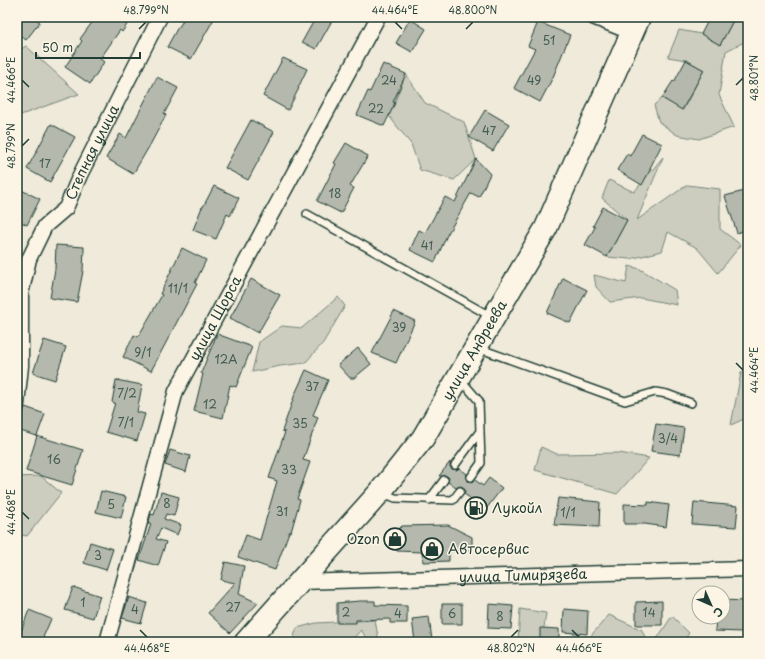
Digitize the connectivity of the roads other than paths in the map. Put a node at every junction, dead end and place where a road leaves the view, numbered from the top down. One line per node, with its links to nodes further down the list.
1 (160, 17): 10 (street, Степная улица)
2 (378, 17): 20 (street, улица Щорса)
3 (593, 17): 4 (street)
4 (636, 25): 6 (main road, улица Андреева)
5 (307, 214): 6 (lane)
6 (493, 318): 7 (main road, улица Андреева)
7 (476, 348): 8 (main road, улица Андреева); 9 (lane)
8 (458, 377): 11 (lane); 16 (main road, улица Андреева)
9 (691, 403)
10 (17, 404)
11 (480, 431): 12 (lane); 13 (lane)
12 (455, 465)
13 (471, 477)
14 (444, 480): 17 (lane)
15 (460, 491): 17 (lane)
16 (380, 492): 17 (lane); 19 (main road, улица Андреева)
17 (430, 500)
18 (748, 569): 19 (street, улица Тимирязева)
19 (298, 582): 21 (main road, улица Андреева)
20 (107, 642)
21 (246, 642)

